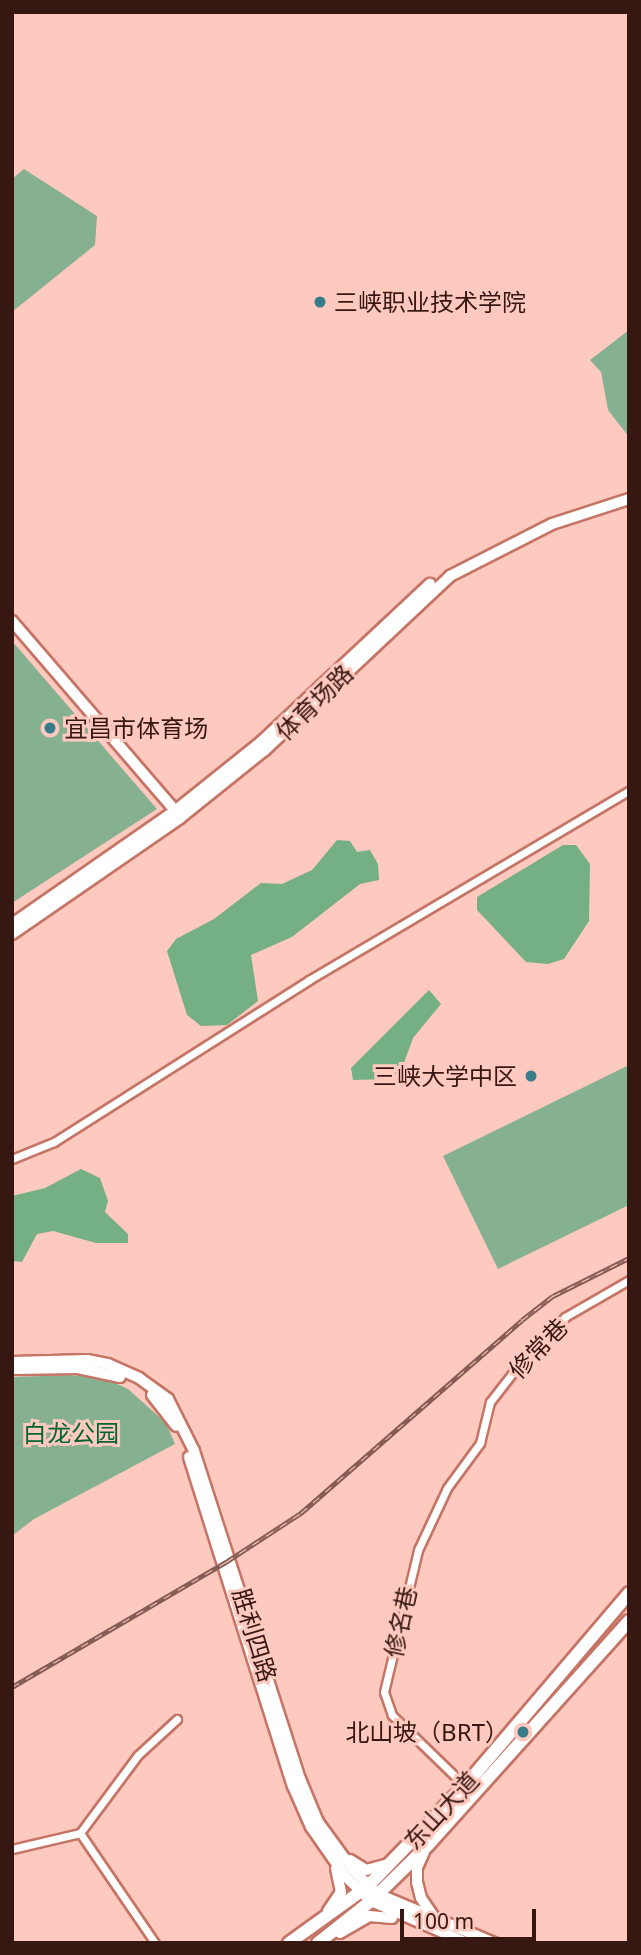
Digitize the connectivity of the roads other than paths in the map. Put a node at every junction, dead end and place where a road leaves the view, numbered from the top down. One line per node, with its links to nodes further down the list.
1 (629, 494): 5 (main road, 体育场路)
2 (629, 499): 5 (main road, 体育场路)
3 (12, 621): 5 (main road)
4 (629, 791): 8 (street)
5 (178, 814): 6 (main road, 体育场路); 7 (main road, 体育场路)
6 (12, 924)
7 (12, 933)
8 (12, 1159)
9 (629, 1280): 12 (street, 修常巷)
10 (12, 1362): 20 (main road, 胜利四路)
11 (12, 1369): 20 (main road, 胜利四路)
12 (480, 1443): 16 (street, 修名巷)
13 (629, 1593): 16 (main road, 东山大道)
14 (629, 1621): 18 (main road, 东山大道)
15 (177, 1719): 17 (street)
16 (465, 1786): 21 (main road, 东山大道)
17 (80, 1833): 19 (street); 26 (street)
18 (428, 1845): 22 (main road, 东山大道); 23 (main road)
19 (12, 1849)
20 (337, 1855): 21 (main road); 22 (main road, 胜利四路); 25 (main road)
21 (391, 1862): 22 (main road, 东山大道)
22 (369, 1893): 23 (main road, 胜利四路); 24 (main road, 胜利四路); 25 (main road, 东山大道); 27 (main road, 东山大道)
23 (438, 1922): 30 (main road, 胜利四路)
24 (426, 1927): 28 (main road); 29 (main road, 胜利四路)
25 (292, 1940)
26 (155, 1943)
27 (318, 1943)
28 (327, 1943)
29 (467, 1943)
30 (494, 1943)

